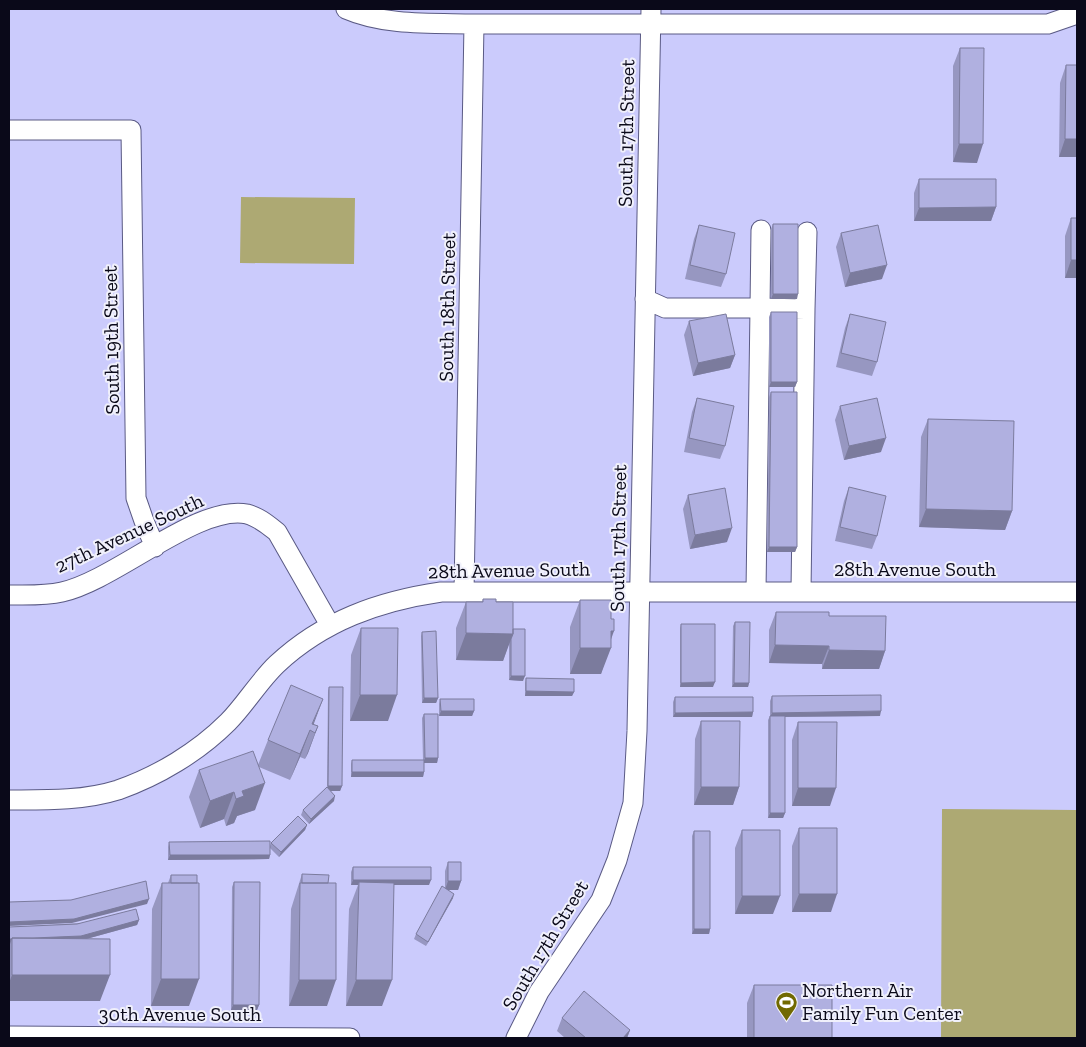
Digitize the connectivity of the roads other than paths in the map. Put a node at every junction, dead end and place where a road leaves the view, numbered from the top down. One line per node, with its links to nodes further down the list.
1 (346, 9): 4 (street)
2 (1077, 14): 3 (street)
3 (650, 17): 4 (street); 8 (street, South 17th Street)
4 (474, 24): 15 (street, South 18th Street)
5 (9, 130): 11 (street, South 19th Street)
6 (761, 230): 9 (street)
7 (807, 232): 10 (street)
8 (645, 299): 9 (street); 12 (street, South 17th Street)
9 (760, 308): 10 (street); 13 (street)
10 (805, 309): 14 (street)
11 (155, 547): 17 (street, 27th Avenue South); 18 (street, 27th Avenue South)
12 (640, 591): 13 (street, 28th Avenue South); 15 (street, 28th Avenue South); 22 (street, South 17th Street)
13 (756, 591): 14 (street, 28th Avenue South)
14 (802, 591): 16 (street, 28th Avenue South)
15 (464, 592): 18 (street, 28th Avenue South)
16 (1077, 592)
17 (9, 595)
18 (330, 625): 19 (street, 28th Avenue South)
19 (9, 800)
20 (9, 1036): 21 (street, 30th Avenue South)
21 (350, 1038)
22 (516, 1038)

